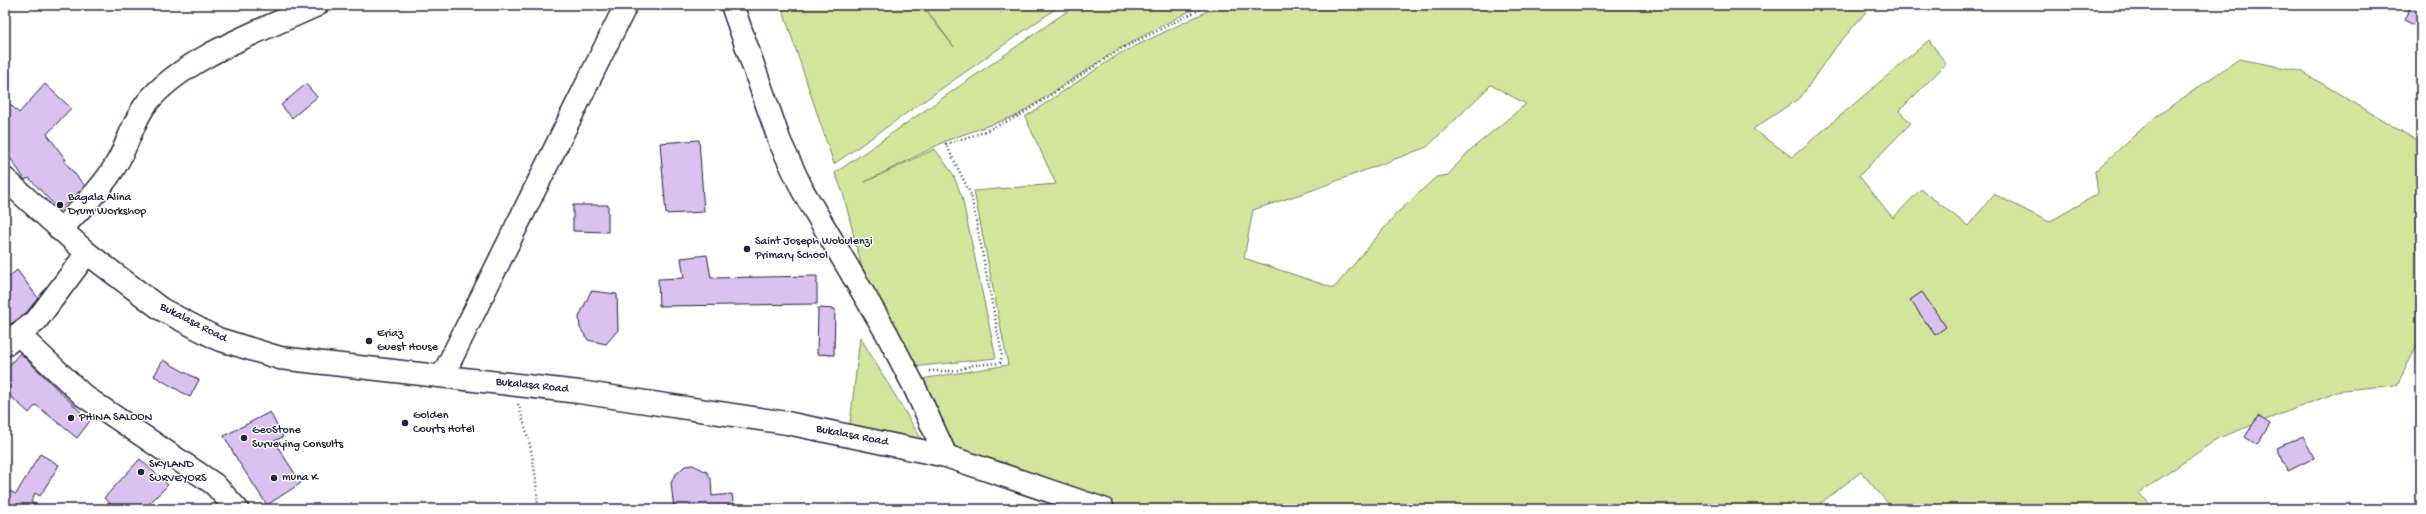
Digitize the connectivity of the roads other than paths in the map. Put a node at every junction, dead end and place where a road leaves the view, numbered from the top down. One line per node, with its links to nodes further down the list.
1 (318, 5): 5 (street)
2 (626, 5): 8 (street)
3 (732, 5): 9 (street)
4 (5, 180): 5 (street, Bukalasa Road)
5 (60, 230): 6 (street, Bukalasa Road)
6 (87, 253): 7 (street); 8 (street, Bukalasa Road)
7 (12, 340): 10 (street)
8 (443, 375): 9 (street, Bukalasa Road)
9 (946, 456): 11 (street, Bukalasa Road)
10 (237, 509)
11 (1103, 509)

